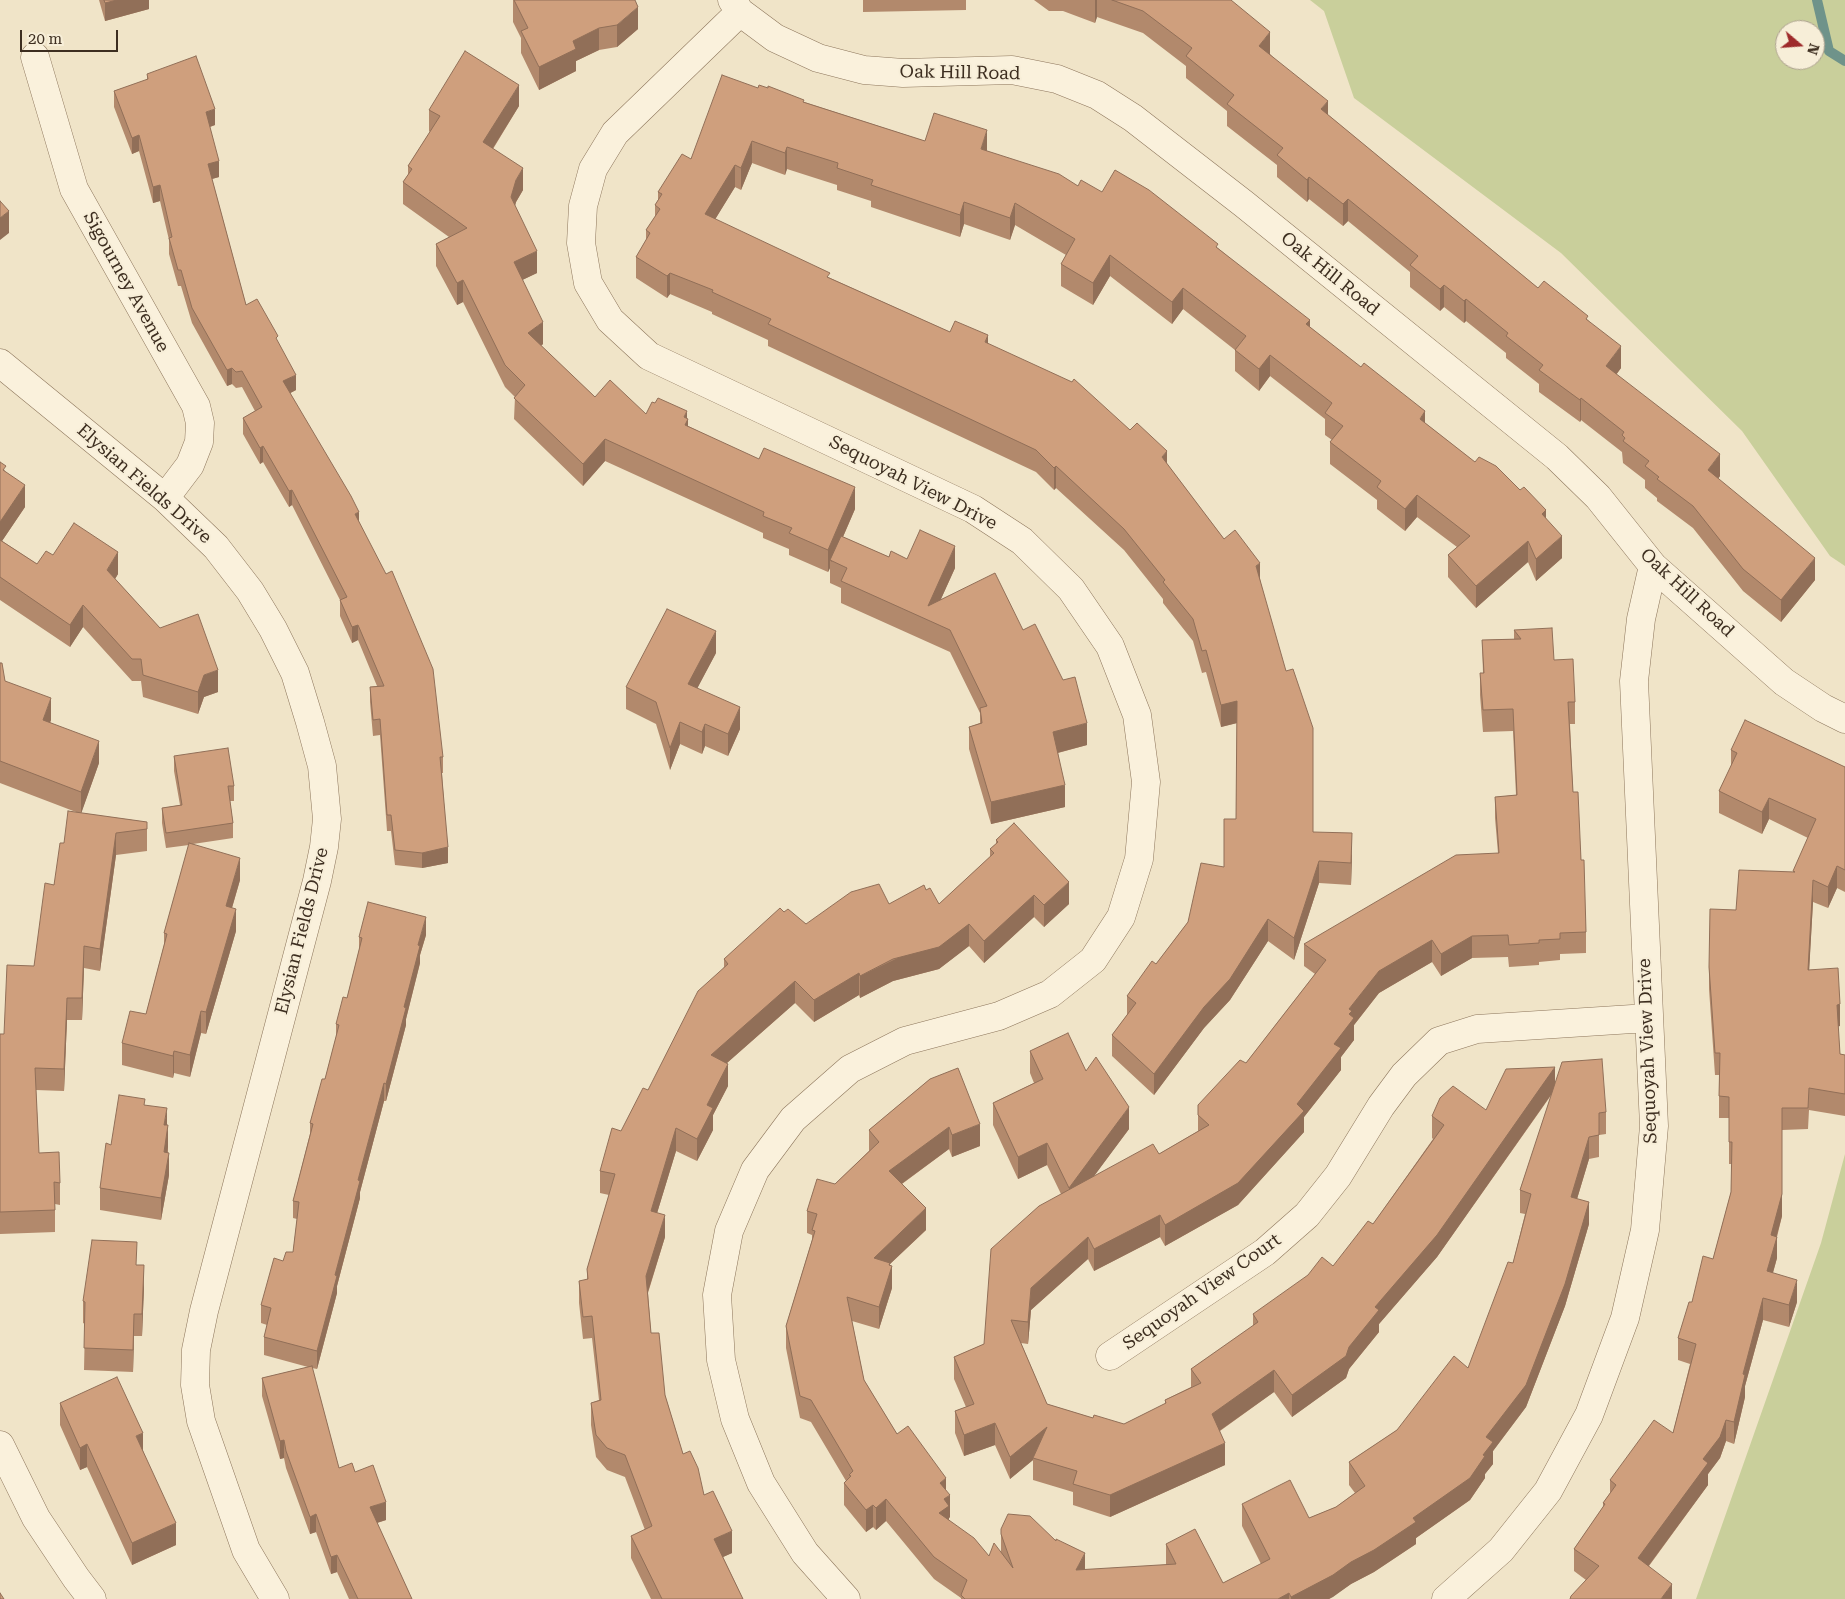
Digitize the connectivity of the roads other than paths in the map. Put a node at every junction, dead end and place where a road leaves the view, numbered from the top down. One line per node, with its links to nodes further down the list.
1 (736, 6): 5 (street, Oak Hill Road); 12 (street, Sequoyah View Drive)
2 (35, 57): 4 (street, Sigourney Avenue)
3 (0, 363): 4 (street, Elysian Fields Drive)
4 (165, 498): 11 (street, Elysian Fields Drive)
5 (1653, 566): 6 (street, Oak Hill Road); 7 (street, Sequoyah View Drive)
6 (1845, 719)
7 (1648, 1018): 8 (street, Sequoyah View Court); 13 (street, Sequoyah View Drive)
8 (1110, 1356)
9 (0, 1445): 10 (street)
10 (92, 1599)
11 (276, 1599)
12 (846, 1599)
13 (1446, 1599)

